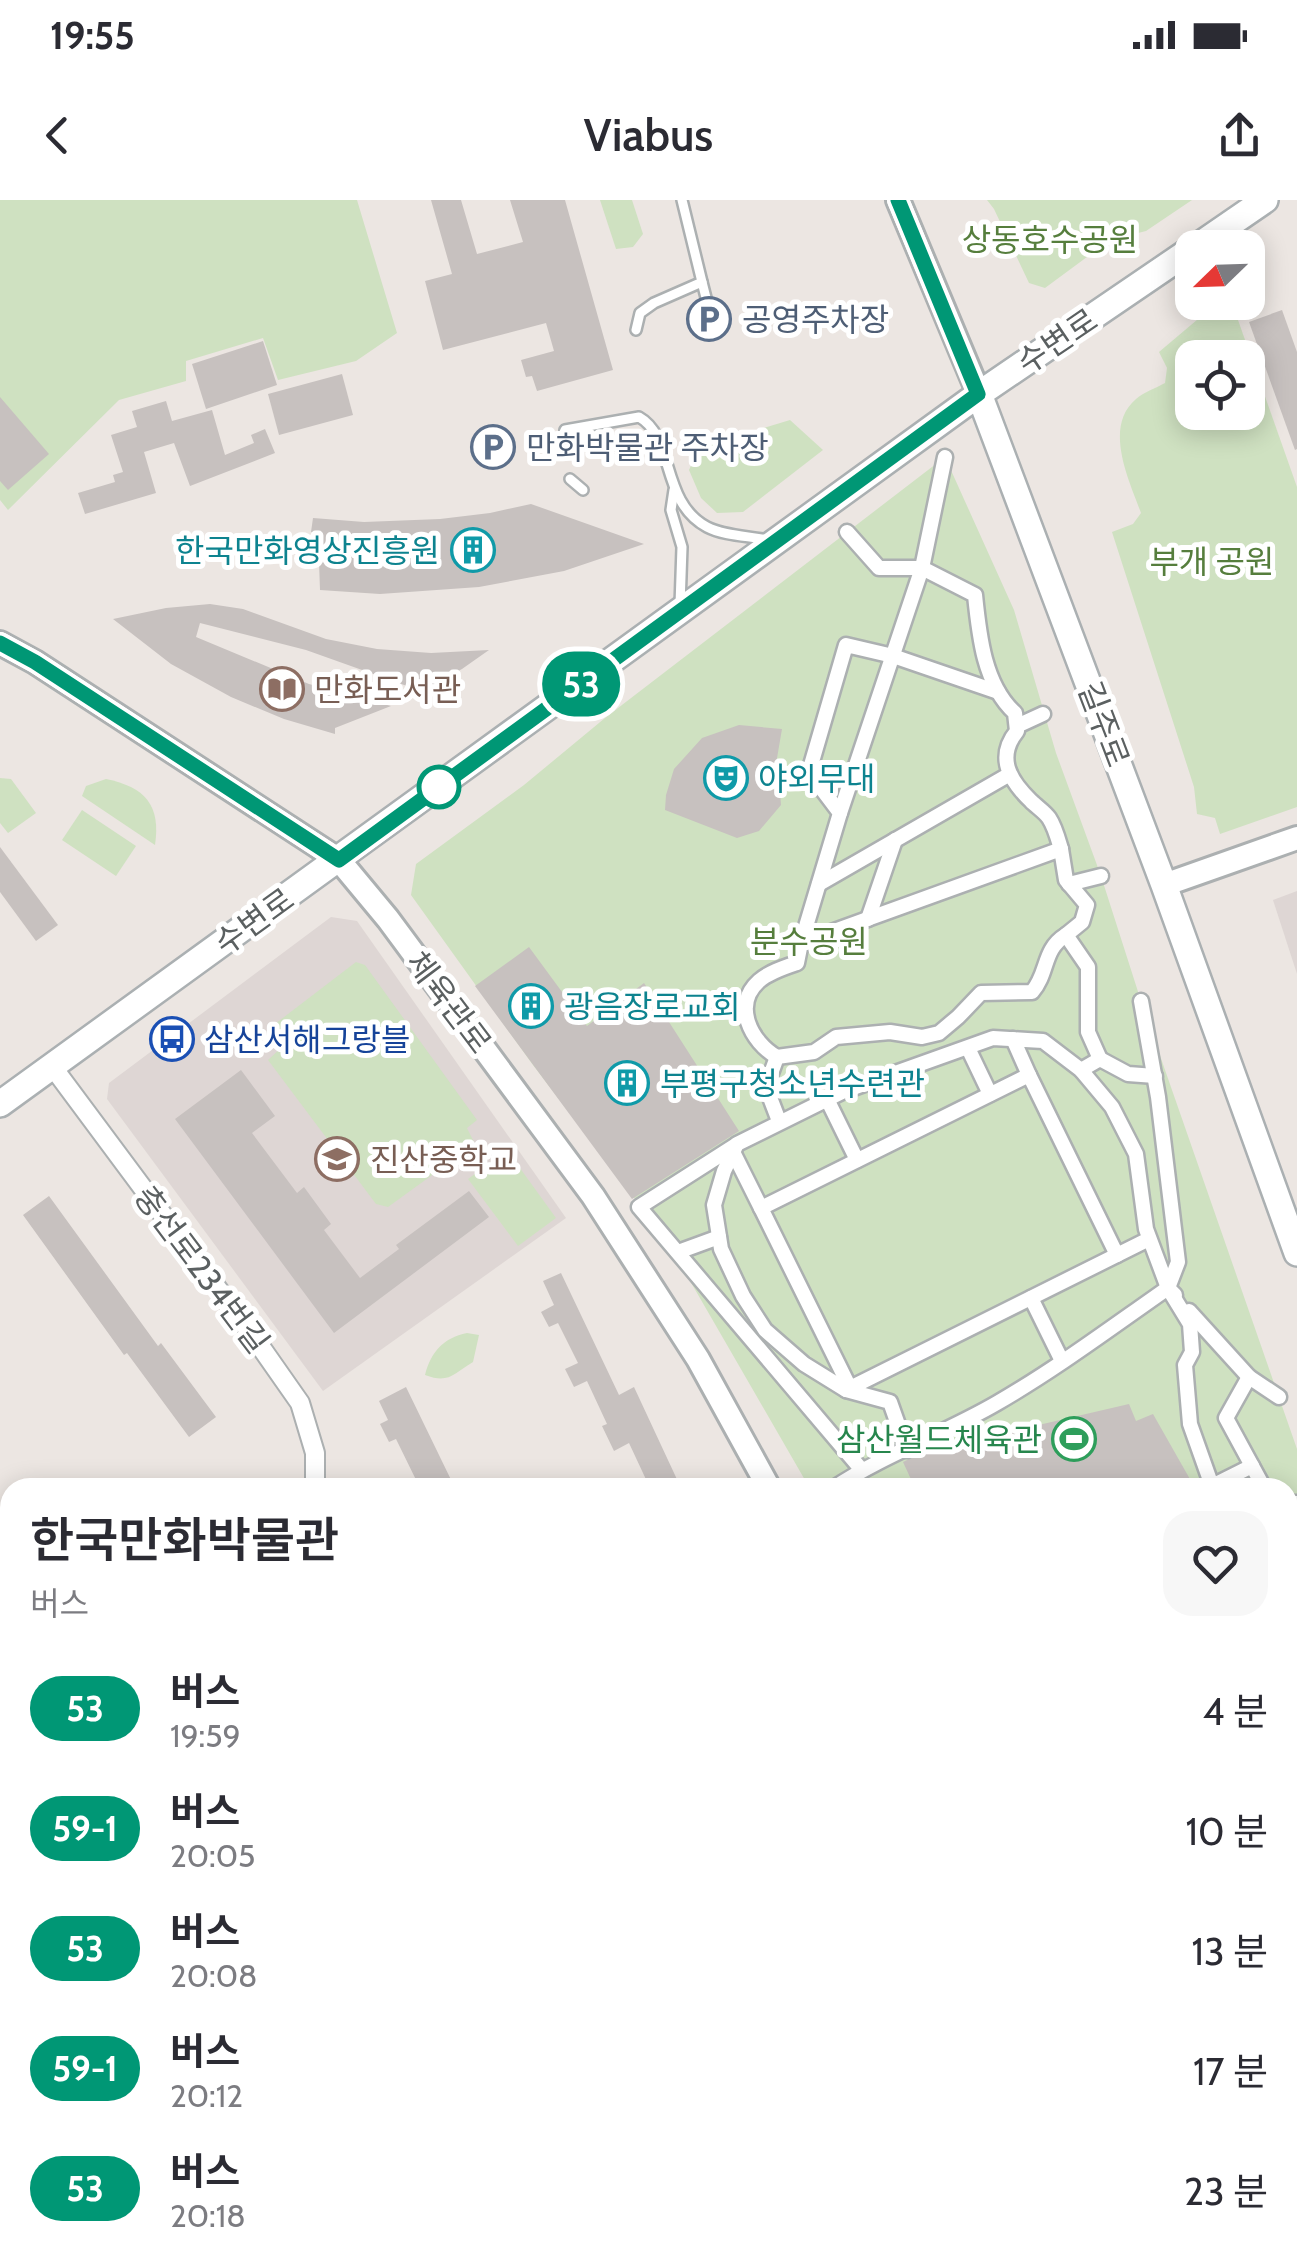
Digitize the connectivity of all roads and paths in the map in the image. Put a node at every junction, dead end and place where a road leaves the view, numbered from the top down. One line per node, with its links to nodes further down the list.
1 (682, 200): 6 (lane)
2 (898, 200): 9 (street, 길주로)
3 (1265, 200): 4 (main road, 수변로)
4 (1221, 230)
5 (1175, 261): 9 (main road, 수변로)
6 (702, 282): 7 (lane); 8 (lane)
7 (713, 324)
8 (636, 330)
9 (978, 394): 16 (main road, 수변로); 35 (main road, 길주로)
10 (565, 430): 14 (lane)
11 (945, 457): 17 (street)
12 (570, 478): 13 (lane)
13 (583, 490)
14 (674, 490): 16 (lane); 18 (lane)
15 (847, 532): 17 (street)
16 (776, 542): 18 (main road, 수변로)
17 (922, 568): 20 (street); 21 (street)
18 (680, 612): 31 (main road, 수변로)
19 (0, 643): 31 (street, 체육관로)
20 (893, 656): 21 (street); 24 (street); 27 (street)
21 (998, 692): 23 (street)
22 (1043, 714): 23 (street)
23 (1017, 726): 25 (street)
24 (809, 772): 26 (street); 27 (street)
25 (1010, 774): 29 (street); 30 (street)
26 (780, 782)
27 (840, 812): 33 (street)
28 (1297, 838): 35 (street)
29 (896, 840): 33 (street); 36 (street)
30 (1061, 849): 34 (street); 36 (street)
31 (339, 860): 44 (main road, 수변로); 70 (street, 체육관로)
32 (1102, 876): 34 (street)
33 (819, 884): 38 (street)
34 (1069, 884): 37 (street)
35 (1164, 884): 58 (main road, 길주로)
36 (868, 918): 38 (street)
37 (1066, 935): 42 (street); 43 (street)
38 (801, 942): 42 (street)
39 (1141, 1001): 47 (street)
40 (1012, 1040): 41 (street); 45 (street); 46 (street)
41 (968, 1048): 48 (street); 49 (street)
42 (777, 1057): 51 (street)
43 (1100, 1058): 45 (street); 47 (street)
44 (52, 1066): 50 (main road, 수변로); 69 (street, 충선로234번길)
45 (1081, 1070): 56 (street)
46 (1029, 1075): 48 (street); 59 (street)
47 (1155, 1076): 60 (street)
48 (990, 1094): 53 (street)
49 (827, 1099): 51 (street); 53 (street)
50 (0, 1104)
51 (779, 1122): 52 (street)
52 (735, 1148): 54 (street); 55 (street); 57 (street)
53 (857, 1160): 54 (street)
54 (761, 1208): 64 (street)
55 (719, 1237): 57 (street); 64 (street)
56 (1149, 1238): 59 (street); 60 (street)
57 (678, 1252): 68 (street)
58 (1297, 1253)
59 (1117, 1254): 61 (street)
60 (1168, 1288): 62 (street); 63 (street); 72 (street)
61 (1032, 1298): 62 (street); 64 (street)
62 (1062, 1361): 66 (street)
63 (1249, 1377): 65 (street); 67 (street)
64 (848, 1389): 66 (street)
65 (1279, 1397)
66 (907, 1450): 68 (street)
67 (1252, 1466): 73 (street); 74 (street)
68 (861, 1469): 71 (street)
69 (314, 1478)
70 (763, 1478)
71 (848, 1478)
72 (1209, 1478)
73 (1228, 1478)
74 (1259, 1478)

